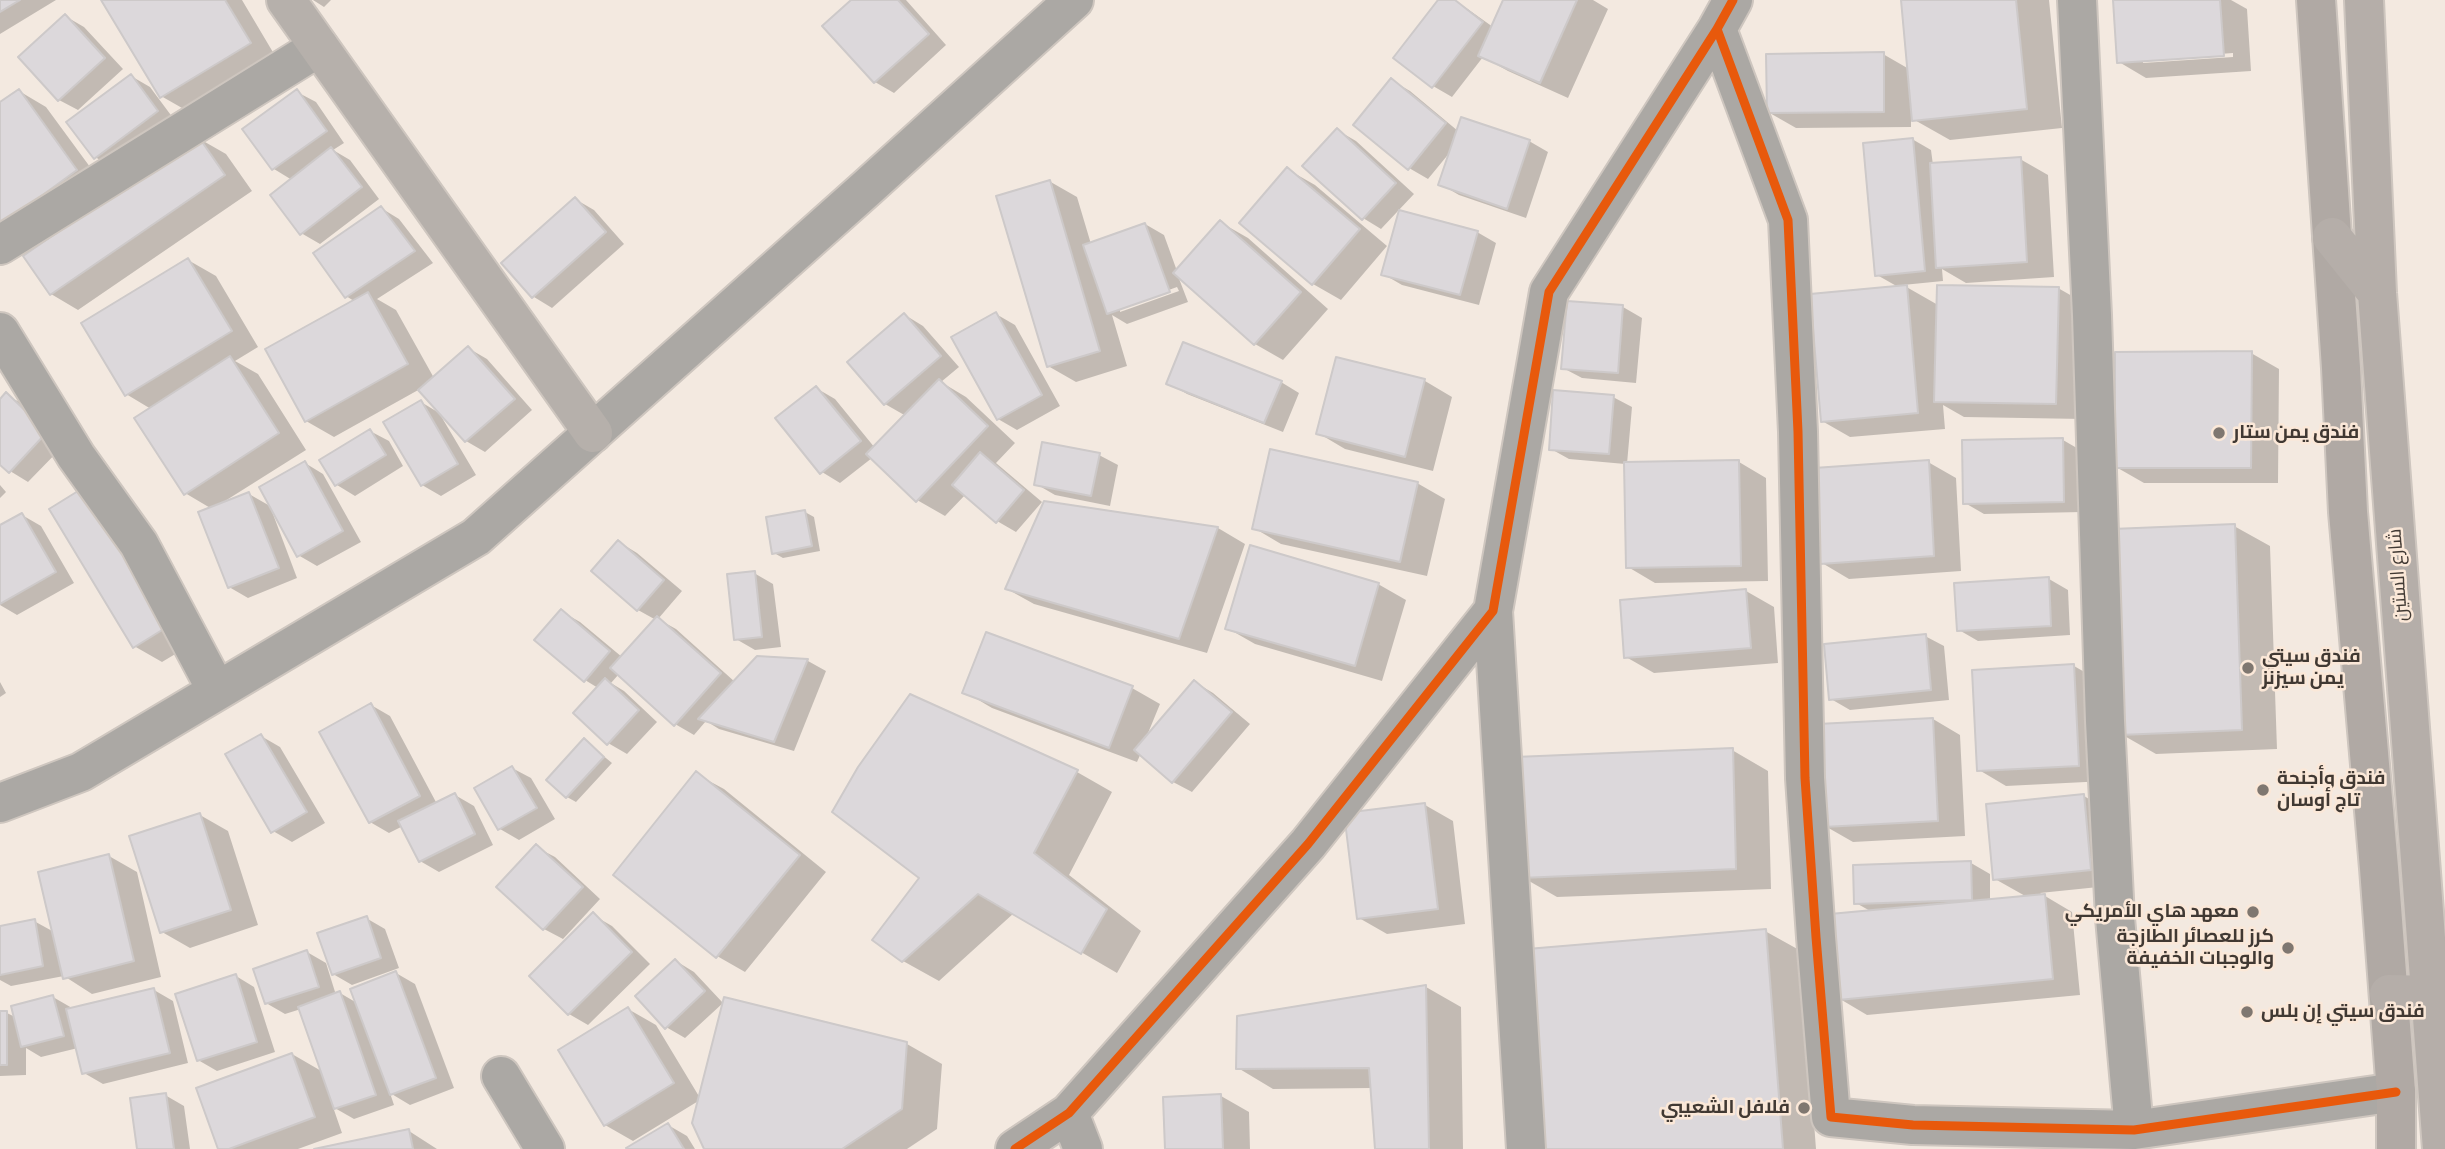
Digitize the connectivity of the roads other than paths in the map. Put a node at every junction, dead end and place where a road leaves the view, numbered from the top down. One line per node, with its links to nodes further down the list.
1 (286, 0): 7 (street)
2 (1074, 0): 12 (street)
3 (2077, 0): 21 (street)
4 (2316, 0): 8 (main road)
5 (2364, 0): 10 (highway, شارع الستين)
6 (1725, 15): 13 (street); 22 (street)
7 (319, 47): 9 (street); 12 (street)
8 (2332, 237): 10 (highway); 16 (main road)
9 (0, 245)
10 (2377, 293): 17 (highway, شارع الستين)
11 (0, 332): 14 (street)
12 (593, 433): 14 (street)
13 (1493, 611): 20 (street); 26 (street)
14 (218, 691): 15 (street)
15 (0, 803)
16 (2389, 994): 17 (highway); 19 (main road)
17 (2431, 995): 28 (highway, شارع الستين)
18 (501, 1076): 23 (street)
19 (2396, 1092): 21 (street); 27 (main road)
20 (1069, 1113): 24 (street); 25 (street)
21 (2134, 1130): 22 (street)
22 (1913, 1137)
23 (545, 1149)
24 (1015, 1149)
25 (1083, 1149)
26 (1526, 1149)
27 (2396, 1149)
28 (2442, 1149)

